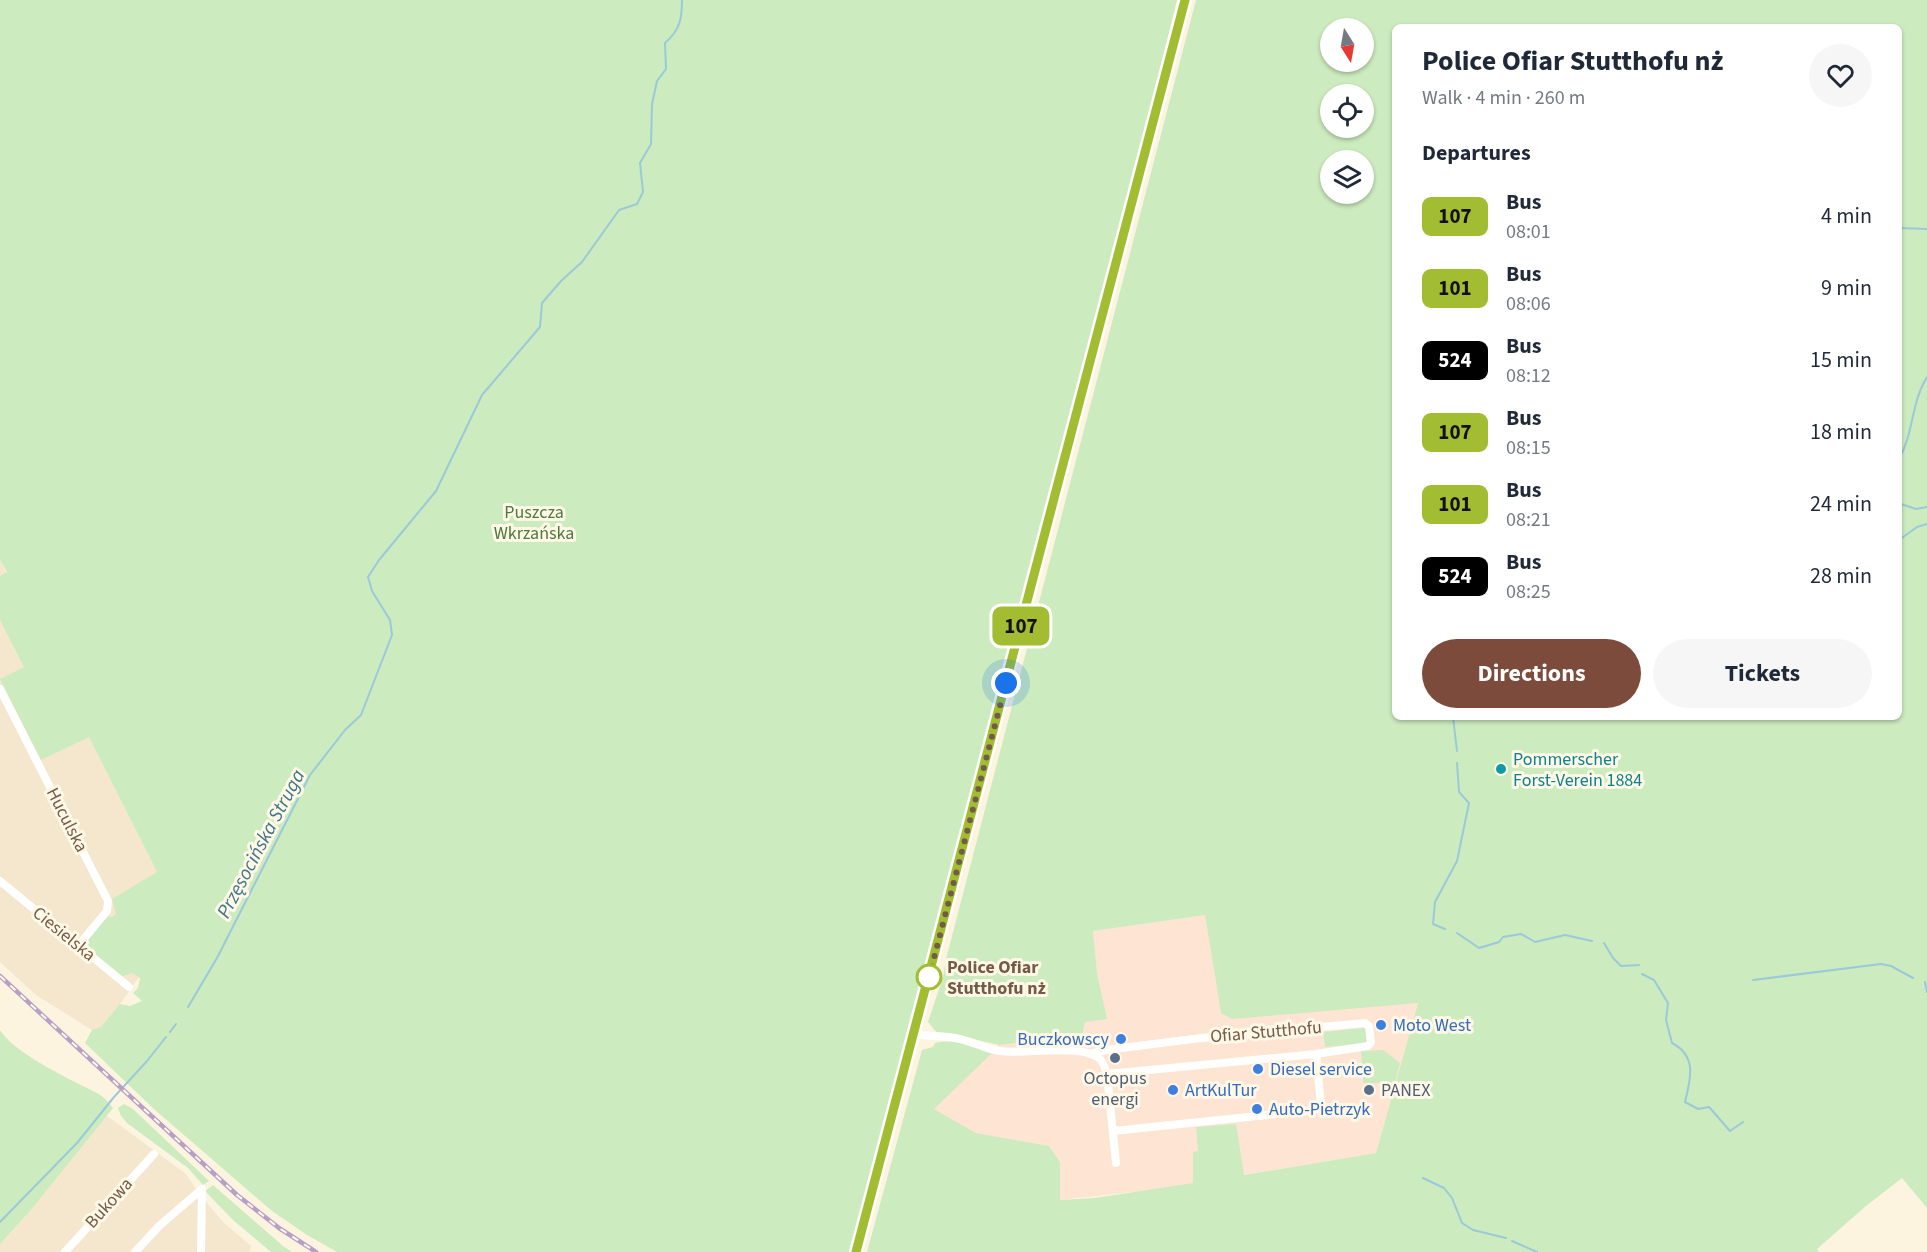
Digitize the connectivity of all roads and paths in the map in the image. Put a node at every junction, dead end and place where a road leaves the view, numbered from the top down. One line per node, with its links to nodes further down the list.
1 (1185, 0): 6 (street)
2 (0, 689): 4 (street, Huculska)
3 (0, 882): 4 (street, Ciesielska)
4 (78, 946): 5 (street, Ciesielska)
5 (129, 987)
6 (914, 1034): 7 (street, Ofiar Stutthofu); 16 (street)
7 (1090, 1054): 8 (street, Ofiar Stutthofu); 9 (street)
8 (1316, 1054): 9 (street, Ofiar Stutthofu); 10 (street, Ofiar Stutthofu)
9 (1107, 1074): 10 (street)
10 (1113, 1131): 12 (street)
11 (154, 1154): 13 (street, Bukowa)
12 (1116, 1163)
13 (65, 1252)
14 (135, 1252): 15 (street)
15 (201, 1252)
16 (856, 1252)

